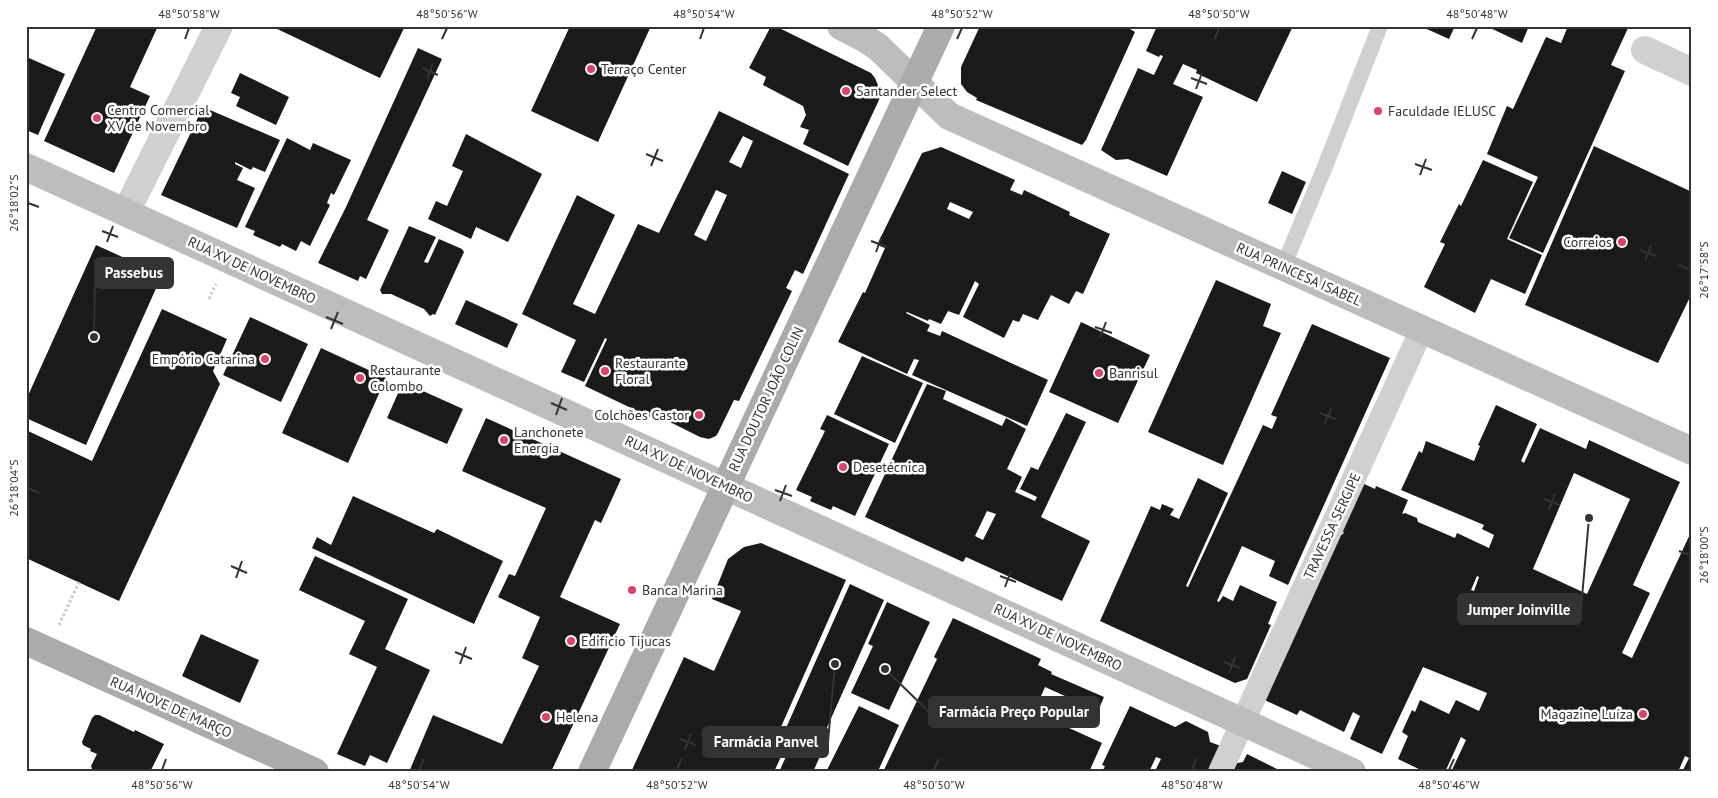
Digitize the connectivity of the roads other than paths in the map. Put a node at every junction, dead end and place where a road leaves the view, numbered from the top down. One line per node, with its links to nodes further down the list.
1 (219, 26): 9 (street)
2 (841, 26): 7 (main road, RUA PRINCESA ISABEL)
3 (941, 26): 7 (main road, RUA DOUTOR JOÃO COLIN)
4 (1380, 26): 10 (lane)
5 (1645, 50): 6 (street)
6 (1692, 72)
7 (914, 83): 10 (main road, RUA PRINCESA ISABEL); 13 (main road, RUA DOUTOR JOÃO COLIN)
8 (26, 167): 9 (main road, RUA XV DE NOVEMBRO)
9 (126, 212): 13 (main road, RUA XV DE NOVEMBRO)
10 (1283, 266): 11 (main road, RUA PRINCESA ISABEL)
11 (1422, 329): 12 (main road, RUA PRINCESA ISABEL); 15 (street, TRAVESSA SERGIPE)
12 (1692, 451)
13 (726, 486): 15 (main road, RUA XV DE NOVEMBRO); 17 (main road, RUA DOUTOR JOÃO COLIN)
14 (37, 646): 16 (main road, RUA NOVE DE MARÇO)
15 (1243, 722): 18 (street, TRAVESSA SERGIPE); 19 (main road, RUA XV DE NOVEMBRO)
16 (316, 772)
17 (592, 772)
18 (1220, 772)
19 (1352, 772)

